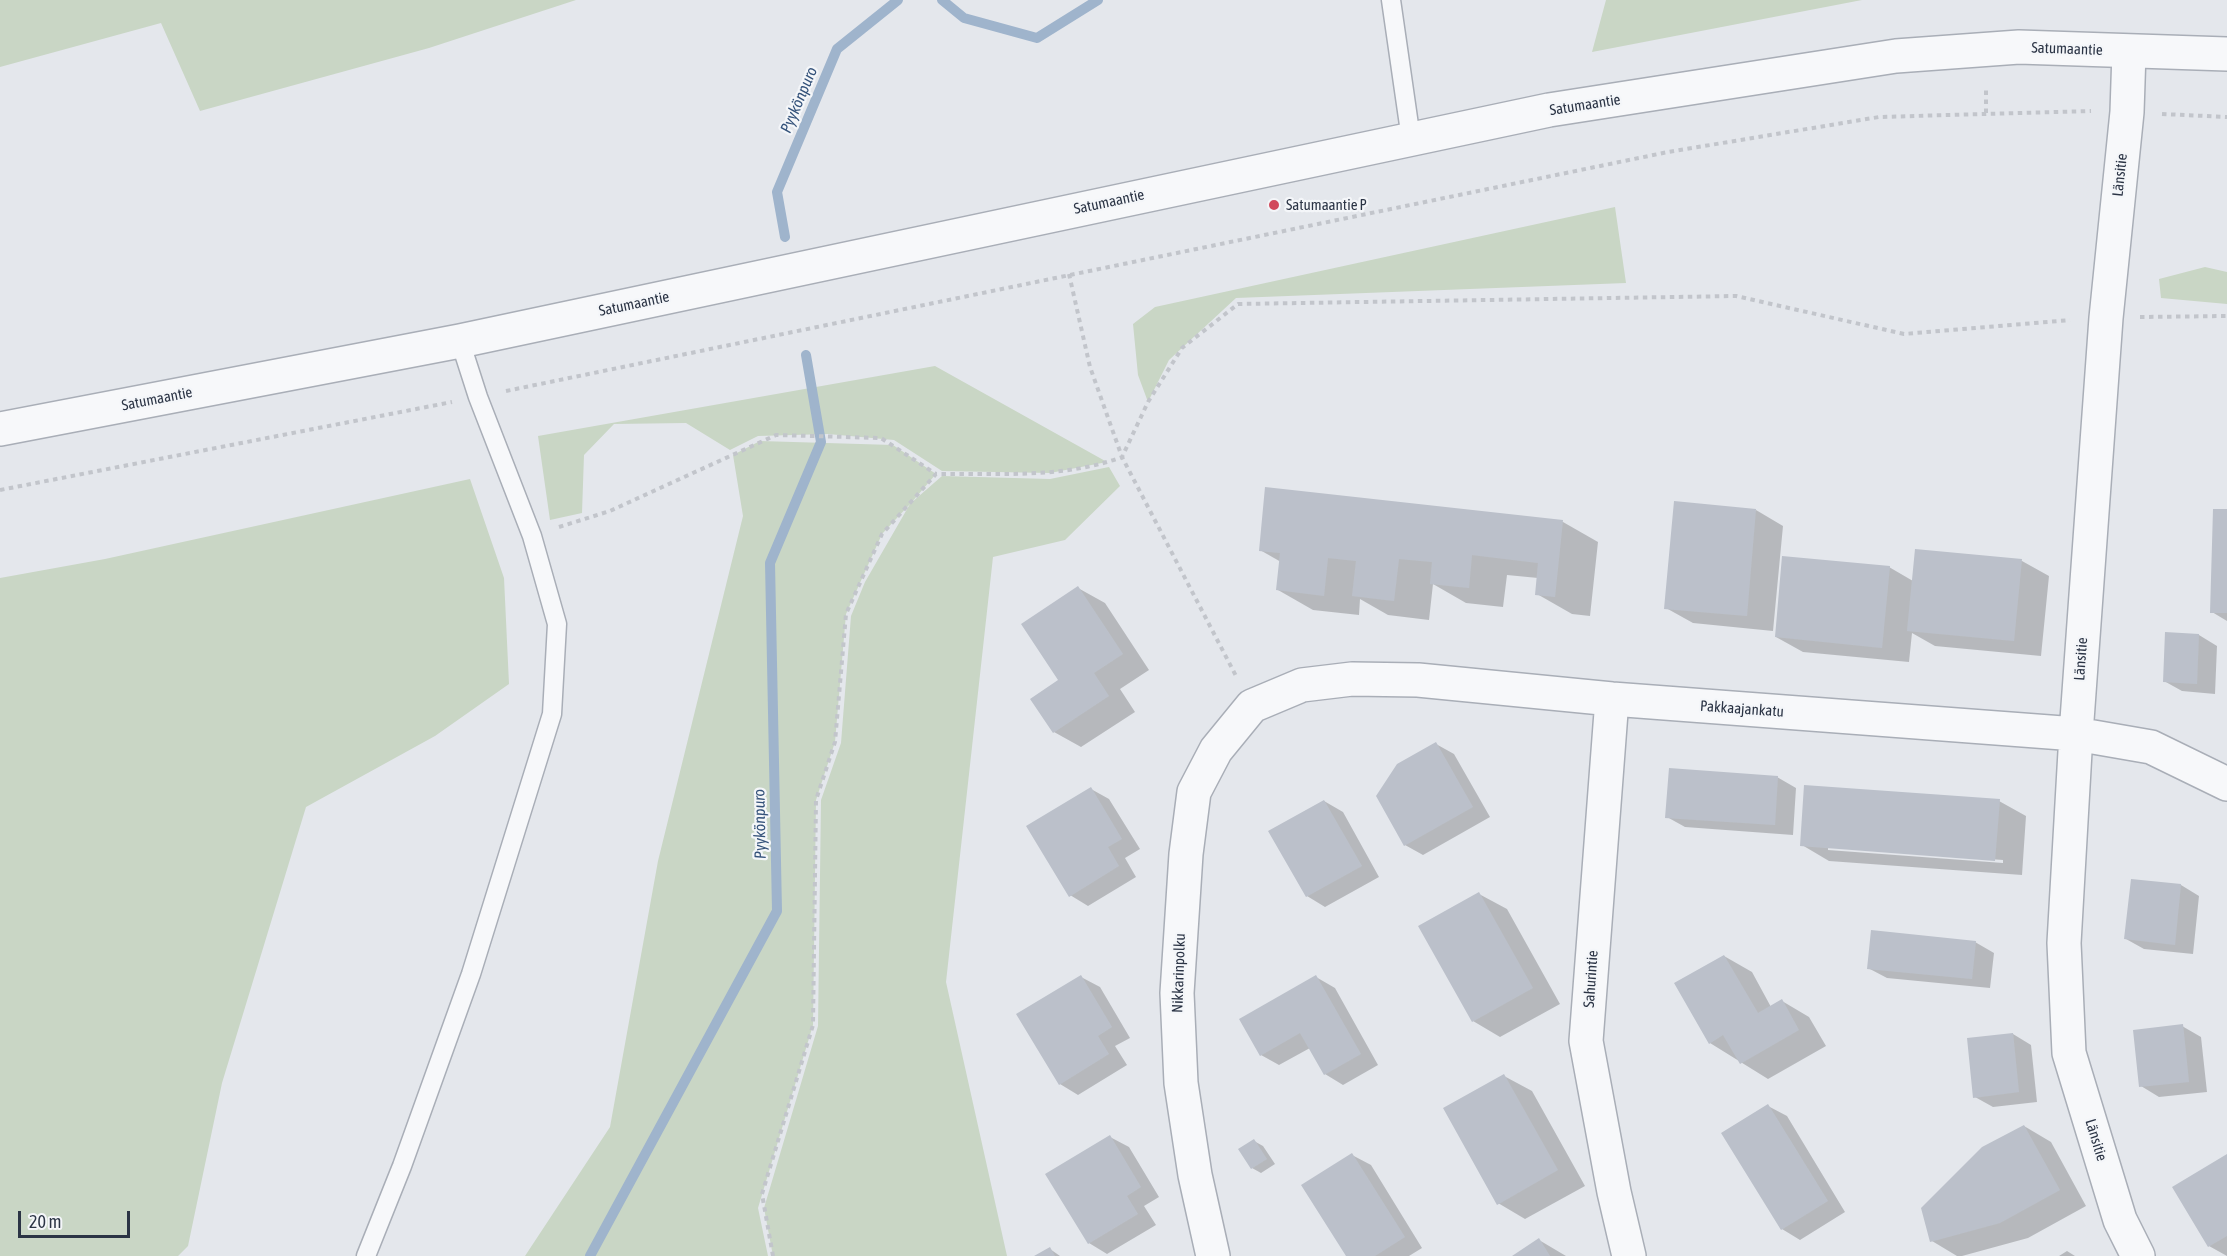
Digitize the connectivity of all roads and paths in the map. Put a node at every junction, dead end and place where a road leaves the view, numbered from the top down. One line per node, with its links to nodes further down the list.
1 (1392, 0): 6 (lane)
2 (2129, 52): 3 (street, Satumaantie); 4 (street, Länsitie); 6 (street, Satumaantie)
3 (2227, 54)
4 (2127, 112): 5 (path); 7 (path); 9 (street, Länsitie)
5 (2227, 117)
6 (1411, 139): 10 (street, Satumaantie)
7 (1069, 274): 11 (path); 13 (path)
8 (2227, 316): 9 (path)
9 (2106, 318): 13 (path); 19 (street, Länsitie)
10 (460, 341): 11 (lane); 12 (street, Satumaantie)
11 (478, 397): 15 (path); 16 (lane)
12 (0, 429)
13 (1122, 457): 14 (path); 18 (path)
14 (936, 474): 16 (path); 22 (path)
15 (0, 490)
16 (532, 536): 21 (lane)
17 (1612, 699): 18 (street, Pakkaajankatu); 19 (street, Pakkaajankatu); 24 (street, Sahurintie)
18 (1252, 706): 23 (street, Nikkarinpolku)
19 (2076, 734): 20 (street, Pakkaajankatu); 25 (street, Länsitie)
20 (2227, 784)
21 (366, 1256)
22 (773, 1256)
23 (1213, 1256)
24 (1629, 1256)
25 (2138, 1256)

